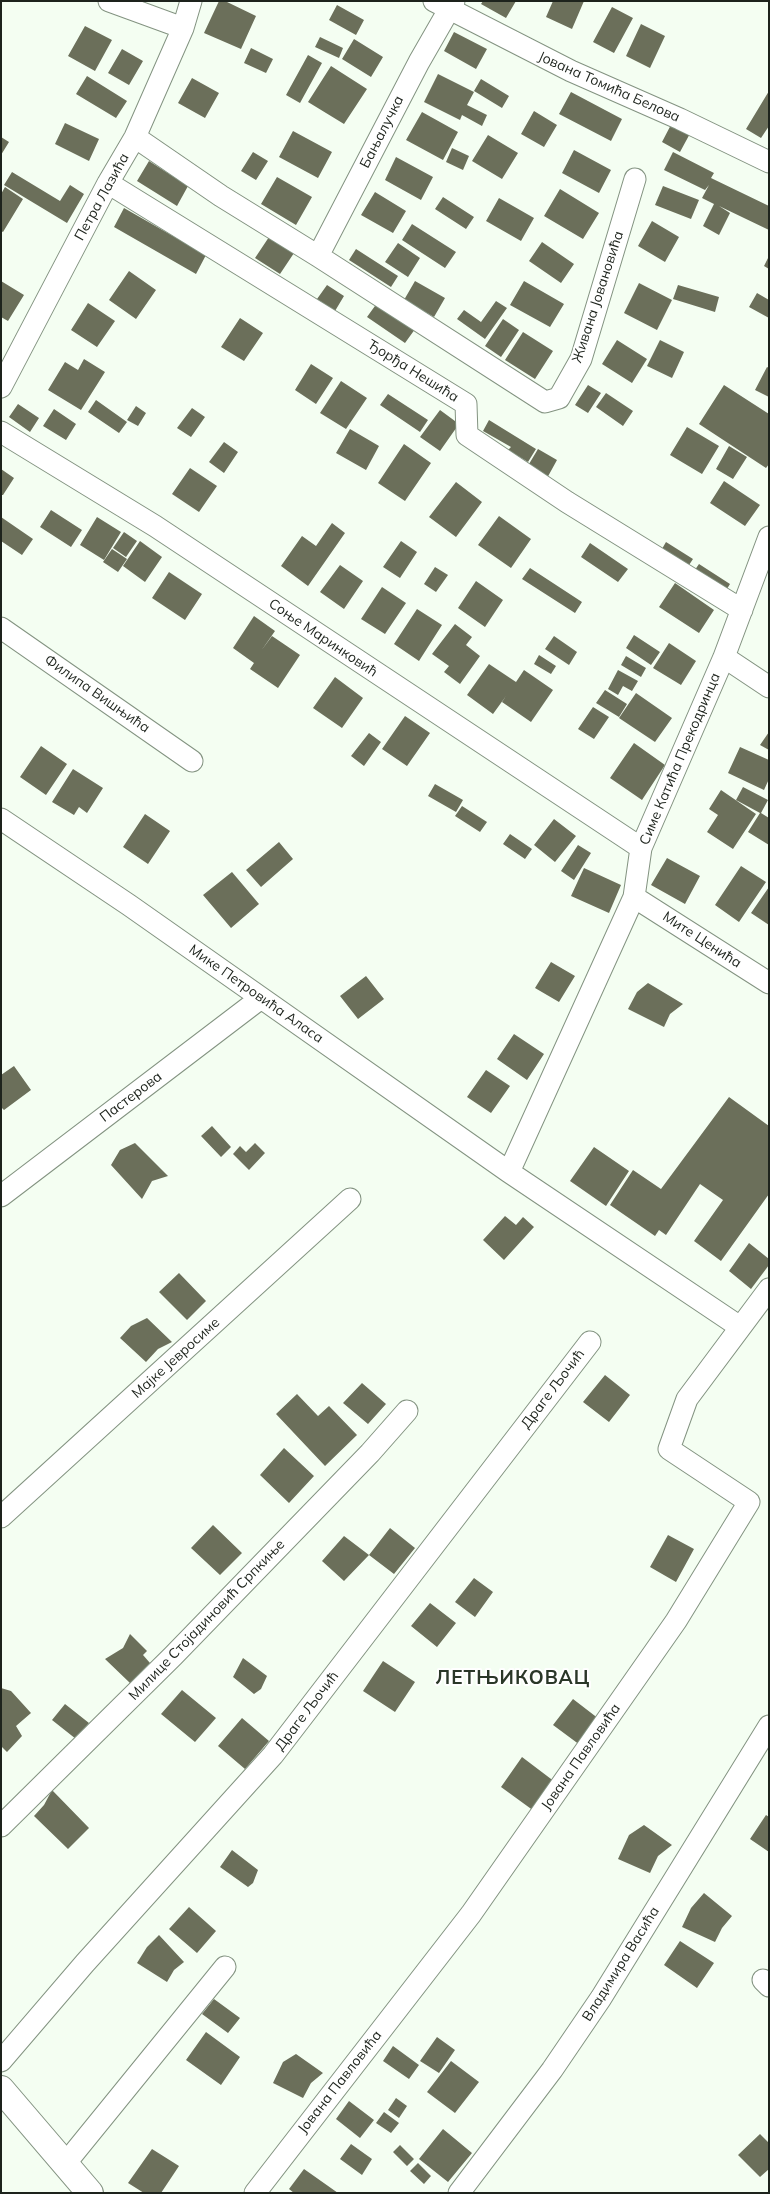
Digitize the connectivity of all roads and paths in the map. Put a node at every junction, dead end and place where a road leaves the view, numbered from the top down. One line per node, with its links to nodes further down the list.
1 (109, 1): 4 (street)
2 (191, 1): 4 (street, Петра Лазића)
3 (446, 4): 6 (street, Јована Томића Белова); 9 (street, Бањалучка)
4 (183, 28): 5 (street, Петра Лазића)
5 (135, 137): 8 (street, Петра Лазића); 9 (street)
6 (769, 162)
7 (635, 180): 9 (street, Живана Јовановића)
8 (108, 184): 10 (street, Петра Лазића); 13 (street, Ђорђа Нешића)
9 (318, 256)
10 (1, 387)
11 (1, 432): 19 (street, Соње Маринковић)
12 (769, 537): 13 (street, Симе Катића Прекодринца)
13 (742, 610): 15 (street, Симе Катића Прекодринца)
14 (1, 628): 17 (street, Филипа Вишњића)
15 (724, 657): 16 (street); 19 (street, Симе Катића Прекодринца)
16 (769, 687)
17 (192, 761)
18 (1, 819): 22 (street, Мике Петровића Аласа)
19 (641, 848): 20 (street, Симе Катића Прекодринца)
20 (634, 897): 21 (street, Мите Ценића); 23 (street, Симе Катића Прекодринца)
21 (769, 983)
22 (261, 998): 23 (street, Мике Петровића Аласа); 24 (street, Пастерова)
23 (509, 1172): 27 (street, Мике Петровића Аласа)
24 (1, 1196)
25 (350, 1199): 30 (street, Мајке Јевросиме)
26 (769, 1289): 27 (street)
27 (740, 1327): 38 (street, Јована Павловића)
28 (590, 1342): 34 (street, Драге Љочић)
29 (407, 1410): 32 (street, Милице Стојадиновић Српкиње)
30 (1, 1517)
31 (769, 1726): 39 (street, Владимира Васића)
32 (1, 1826)
33 (225, 1967): 36 (street)
34 (1, 2061)
35 (1, 2089): 36 (street)
36 (66, 2164): 37 (street)
37 (90, 2193)
38 (255, 2193)
39 (459, 2193)

